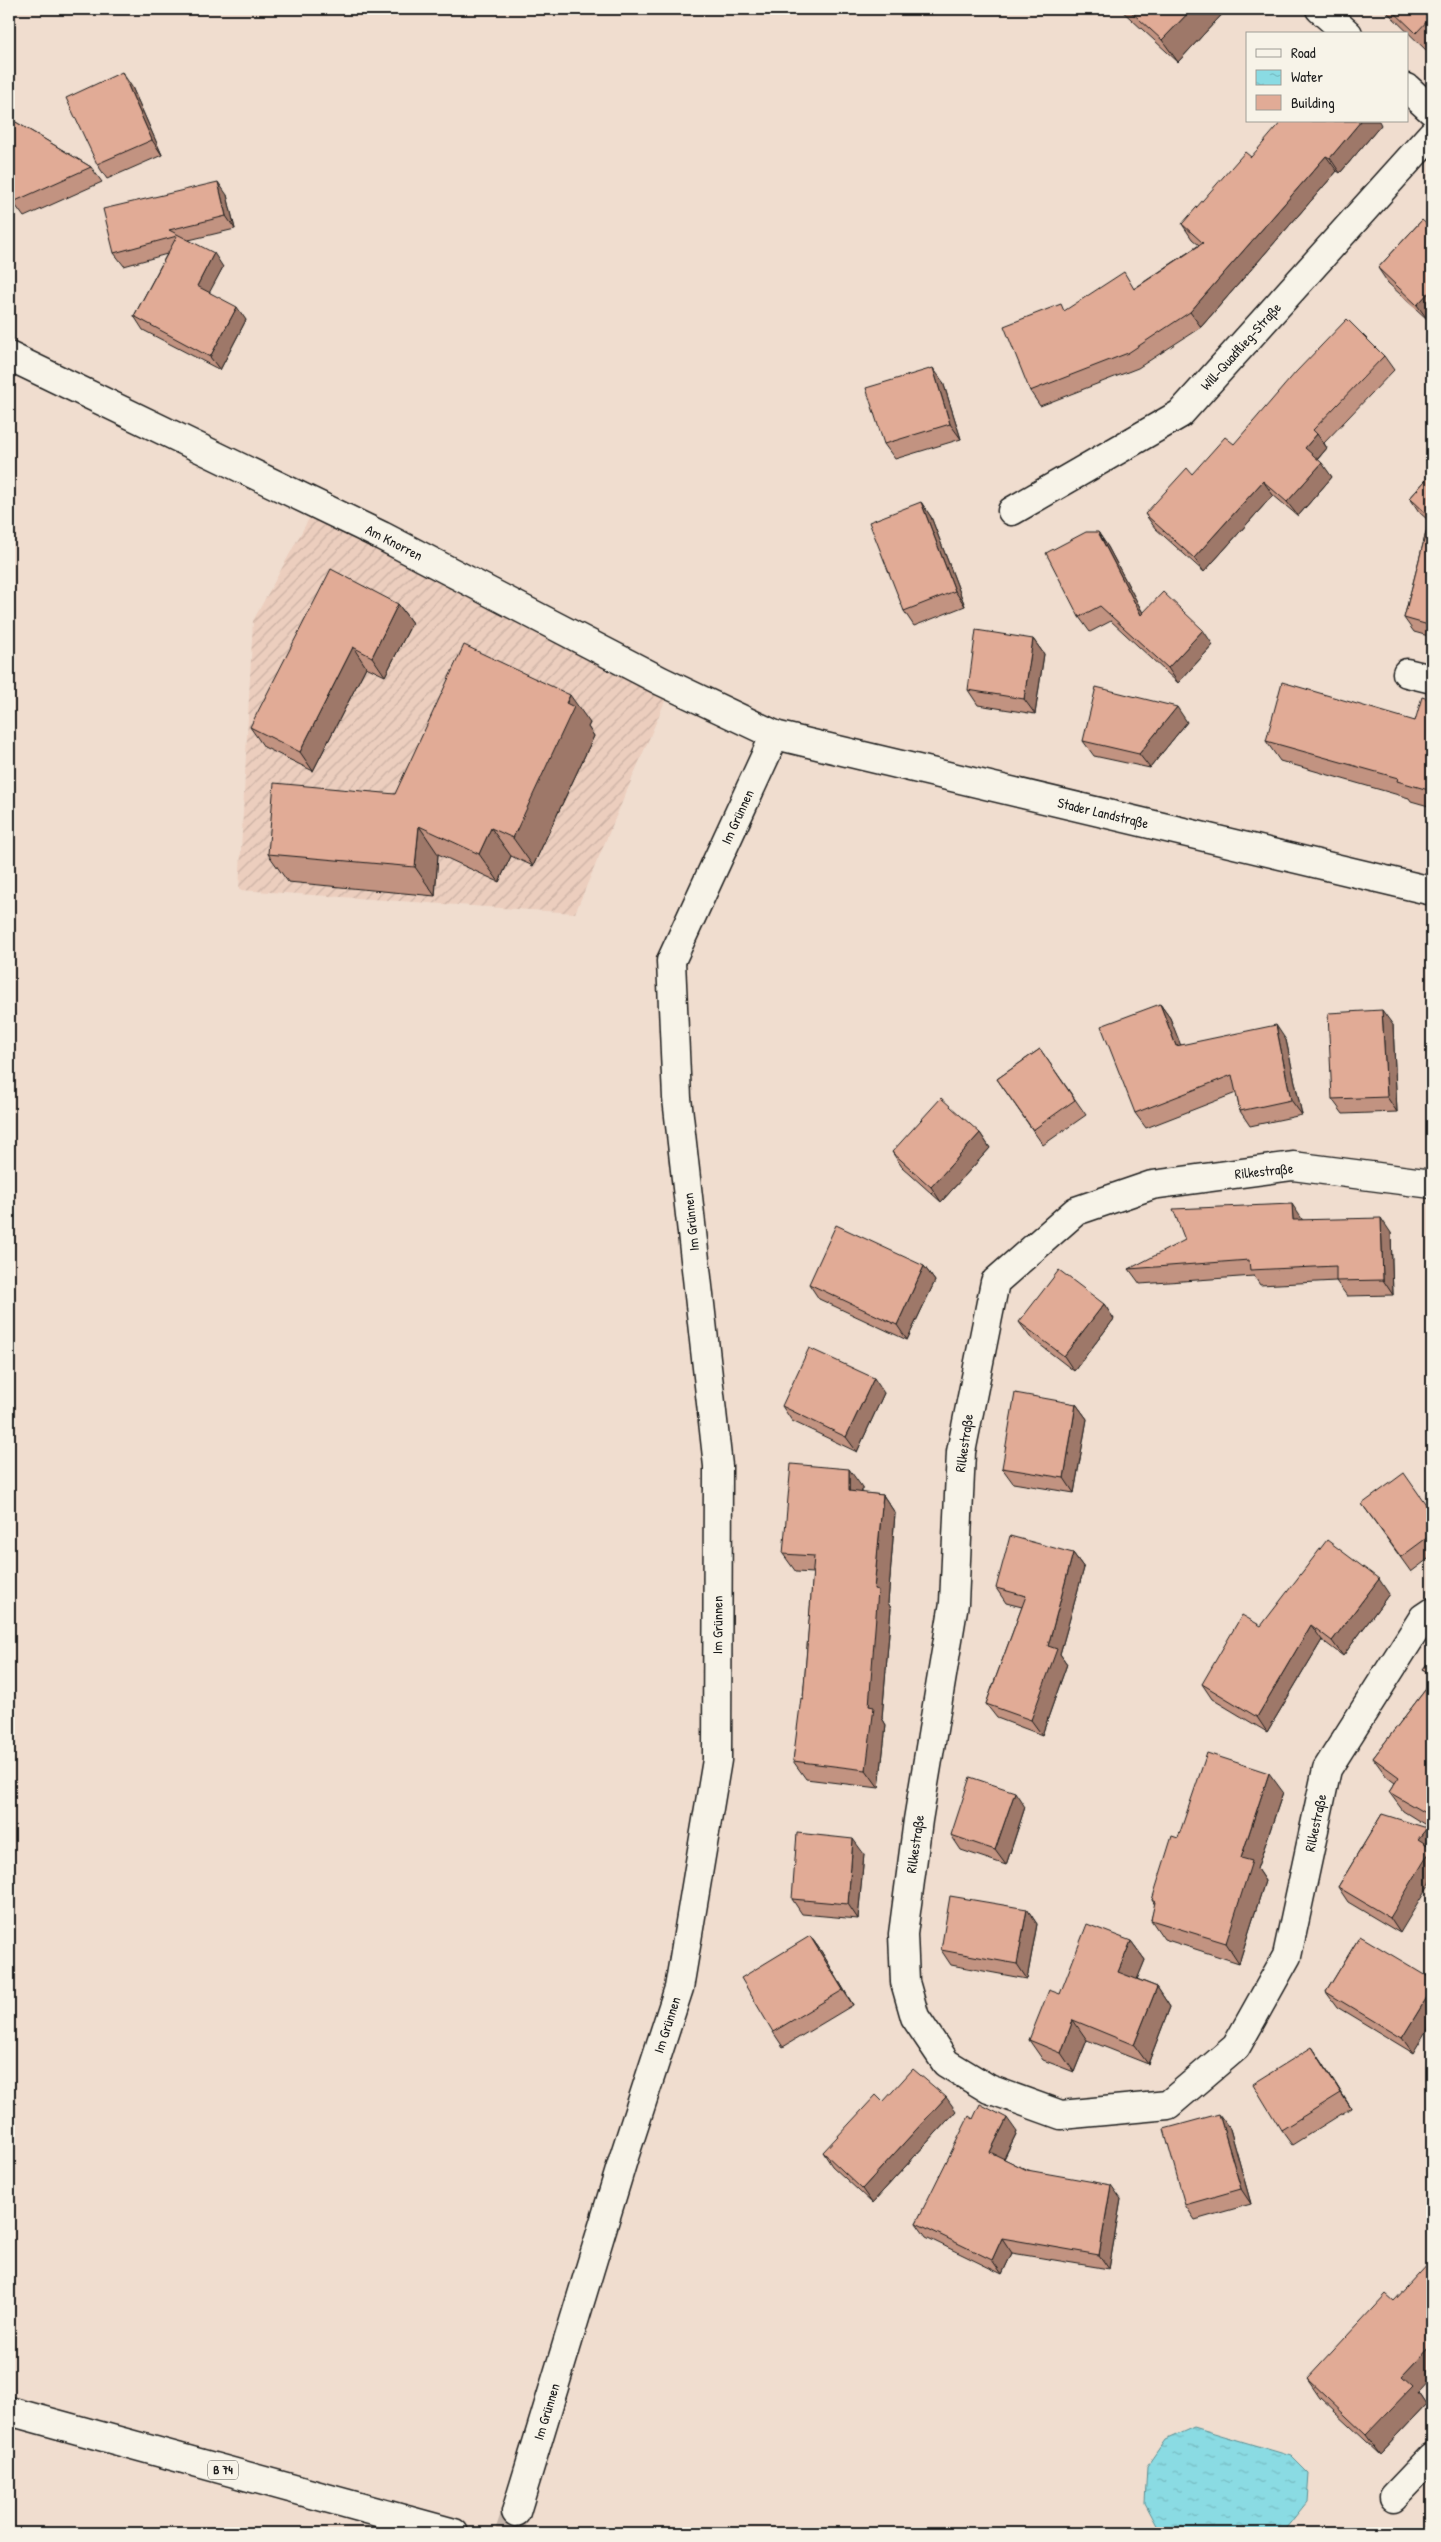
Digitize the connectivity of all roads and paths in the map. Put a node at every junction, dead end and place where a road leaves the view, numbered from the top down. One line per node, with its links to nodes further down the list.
1 (1320, 9): 2 (street)
2 (1346, 32)
3 (1408, 89): 4 (street)
4 (1432, 111)
5 (1432, 134): 7 (street, Will-Quadflieg-Straße)
6 (9, 356): 8 (street, Am Knorren)
7 (1012, 511)
8 (774, 735): 9 (street, Stader Landstraße); 15 (street, Im Grünnen)
9 (1432, 892)
10 (1432, 1184): 11 (street, Rilkestraße)
11 (1432, 1612)
12 (9, 2411): 16 (street, B 74)
13 (1432, 2457): 14 (street)
14 (1394, 2497)
15 (516, 2512)
16 (446, 2531)

